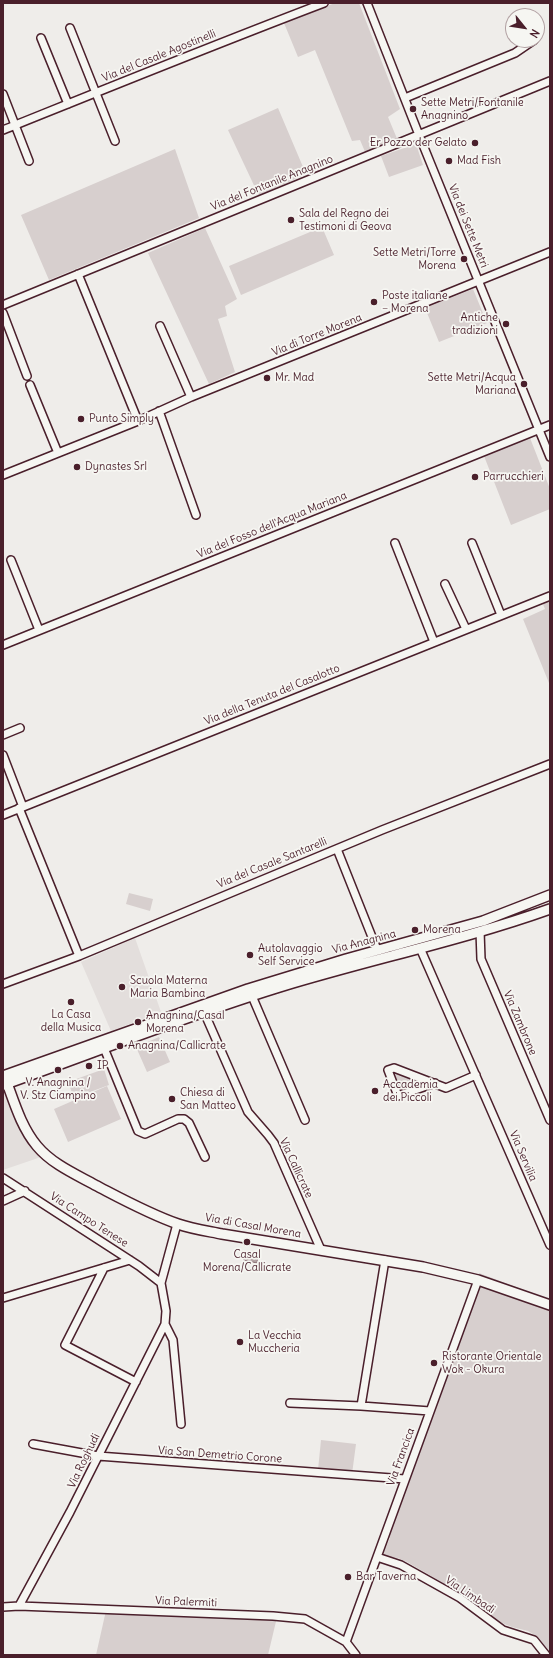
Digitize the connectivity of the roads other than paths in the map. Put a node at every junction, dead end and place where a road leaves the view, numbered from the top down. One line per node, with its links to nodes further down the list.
1 (324, 3): 8 (street, Via del Casale Agostinelli)
2 (367, 3): 9 (street, Via dei Sette Metri)
3 (70, 28): 8 (street)
4 (40, 38): 10 (street)
5 (523, 48): 9 (street)
6 (550, 81): 13 (street, Via del Fontanile Anagnino)
7 (3, 94): 11 (street)
8 (97, 94): 10 (street, Via del Casale Agostinelli); 14 (street)
9 (405, 98): 13 (street, Via dei Sette Metri)
10 (68, 104): 11 (street, Via del Casale Agostinelli)
11 (16, 125): 12 (street, Via del Casale Agostinelli); 15 (street)
12 (3, 130)
13 (419, 135): 17 (street, Via del Fontanile Anagnino); 18 (street, Via dei Sette Metri)
14 (115, 142)
15 (29, 160)
16 (550, 252): 18 (street, Via di Torre Morena)
17 (78, 274): 19 (street, Via del Fontanile Anagnino); 26 (street)
18 (479, 281): 24 (street, Via di Torre Morena); 28 (street, Via dei Sette Metri)
19 (3, 305)
20 (3, 313): 22 (street)
21 (160, 326): 24 (street)
22 (27, 376)
23 (30, 385): 29 (street)
24 (191, 397): 25 (street, Via di Torre Morena)
25 (159, 411): 26 (street, Via di Torre Morena); 32 (street)
26 (138, 421): 29 (street, Via di Torre Morena)
27 (550, 425): 28 (street, Via del Fosso dell'Acqua Mariana)
28 (539, 430): 30 (street, Via dei Sette Metri); 40 (street, Via del Fosso dell'Acqua Mariana)
29 (58, 453): 31 (street, Via di Torre Morena)
30 (550, 457)
31 (3, 475)
32 (196, 515)
33 (472, 542): 38 (street)
34 (395, 543): 41 (street)
35 (11, 560): 40 (street)
36 (445, 584): 39 (street)
37 (550, 596): 38 (street, Via della Tenuta del Casalotto)
38 (501, 615): 39 (street, Via della Tenuta del Casalotto)
39 (466, 629): 41 (street, Via della Tenuta del Casalotto)
40 (39, 630): 42 (street, Via del Fosso dell'Acqua Mariana)
41 (434, 642): 47 (street, Via della Tenuta del Casalotto)
42 (3, 645)
43 (20, 728): 44 (street)
44 (3, 735)
45 (3, 755): 47 (street)
46 (550, 764): 49 (street, Via del Casale Santarelli)
47 (21, 808): 48 (street, Via della Tenuta del Casalotto); 55 (street)
48 (3, 815)
49 (337, 849): 54 (street); 55 (street, Via del Casale Santarelli)
50 (547, 896): 51 (street); 54 (main road, Via Anagnina)
51 (548, 909): 52 (main road, Via Anagnina)
52 (480, 931): 53 (main road, Via Anagnina); 67 (street, Via Zambrone)
53 (420, 948): 57 (main road, Via Anagnina); 60 (street, Via Servilia)
54 (379, 950): 61 (main road, Via Anagnina)
55 (79, 956): 56 (street, Via del Casale Santarelli)
56 (3, 984)
57 (252, 996): 58 (main road, Via Anagnina); 66 (street)
58 (204, 1012): 59 (main road, Via Anagnina); 74 (street, Via Callicrate)
59 (104, 1048): 62 (main road, Via Anagnina); 68 (street)
60 (476, 1075): 63 (street); 73 (street, Via Servilia)
61 (4, 1078): 62 (main road, Via Anagnina); 65 (main road, Via di Casal Morena)
62 (19, 1079): 65 (main road)
63 (435, 1083): 63 (street)
64 (3, 1094): 65 (main road)
65 (14, 1101): 72 (main road, Via di Casal Morena)
66 (305, 1120)
67 (550, 1120)
68 (205, 1157)
69 (3, 1178): 70 (street, Via Campo Tenese)
70 (25, 1191): 71 (street); 75 (street, Via Campo Tenese)
71 (3, 1201)
72 (177, 1224): 74 (main road, Via di Casal Morena); 79 (street, Via Roghudi)
73 (550, 1245)
74 (322, 1250): 76 (main road, Via di Casal Morena)
75 (130, 1260): 77 (street); 79 (street, Via Campo Tenese)
76 (385, 1260): 78 (main road, Via di Casal Morena); 85 (street)
77 (104, 1268): 80 (street); 83 (street)
78 (478, 1280): 81 (main road, Via di Casal Morena); 86 (street, Via Francica)
79 (161, 1283): 82 (street, Via Roghudi)
80 (3, 1298)
81 (550, 1306)
82 (165, 1324): 83 (street, Via Roghudi); 87 (street, Via Roghudi)
83 (136, 1382): 89 (street, Via Roghudi)
84 (290, 1403): 85 (street)
85 (361, 1406): 86 (street)
86 (430, 1411): 90 (street, Via Francica)
87 (181, 1424)
88 (33, 1444): 89 (street, Via San Demetrio Corone)
89 (98, 1456): 90 (street, Via San Demetrio Corone); 93 (street, Via Roghudi)
90 (405, 1479): 91 (street, Via Francica)
91 (377, 1557): 94 (street, Via Francica); 96 (street, Via Limbadi)
92 (3, 1606): 93 (street, Via Palermiti)
93 (19, 1606): 94 (street, Via Palermiti)
94 (346, 1642): 95 (street, Via Palermiti)
95 (356, 1655)
96 (546, 1655)

